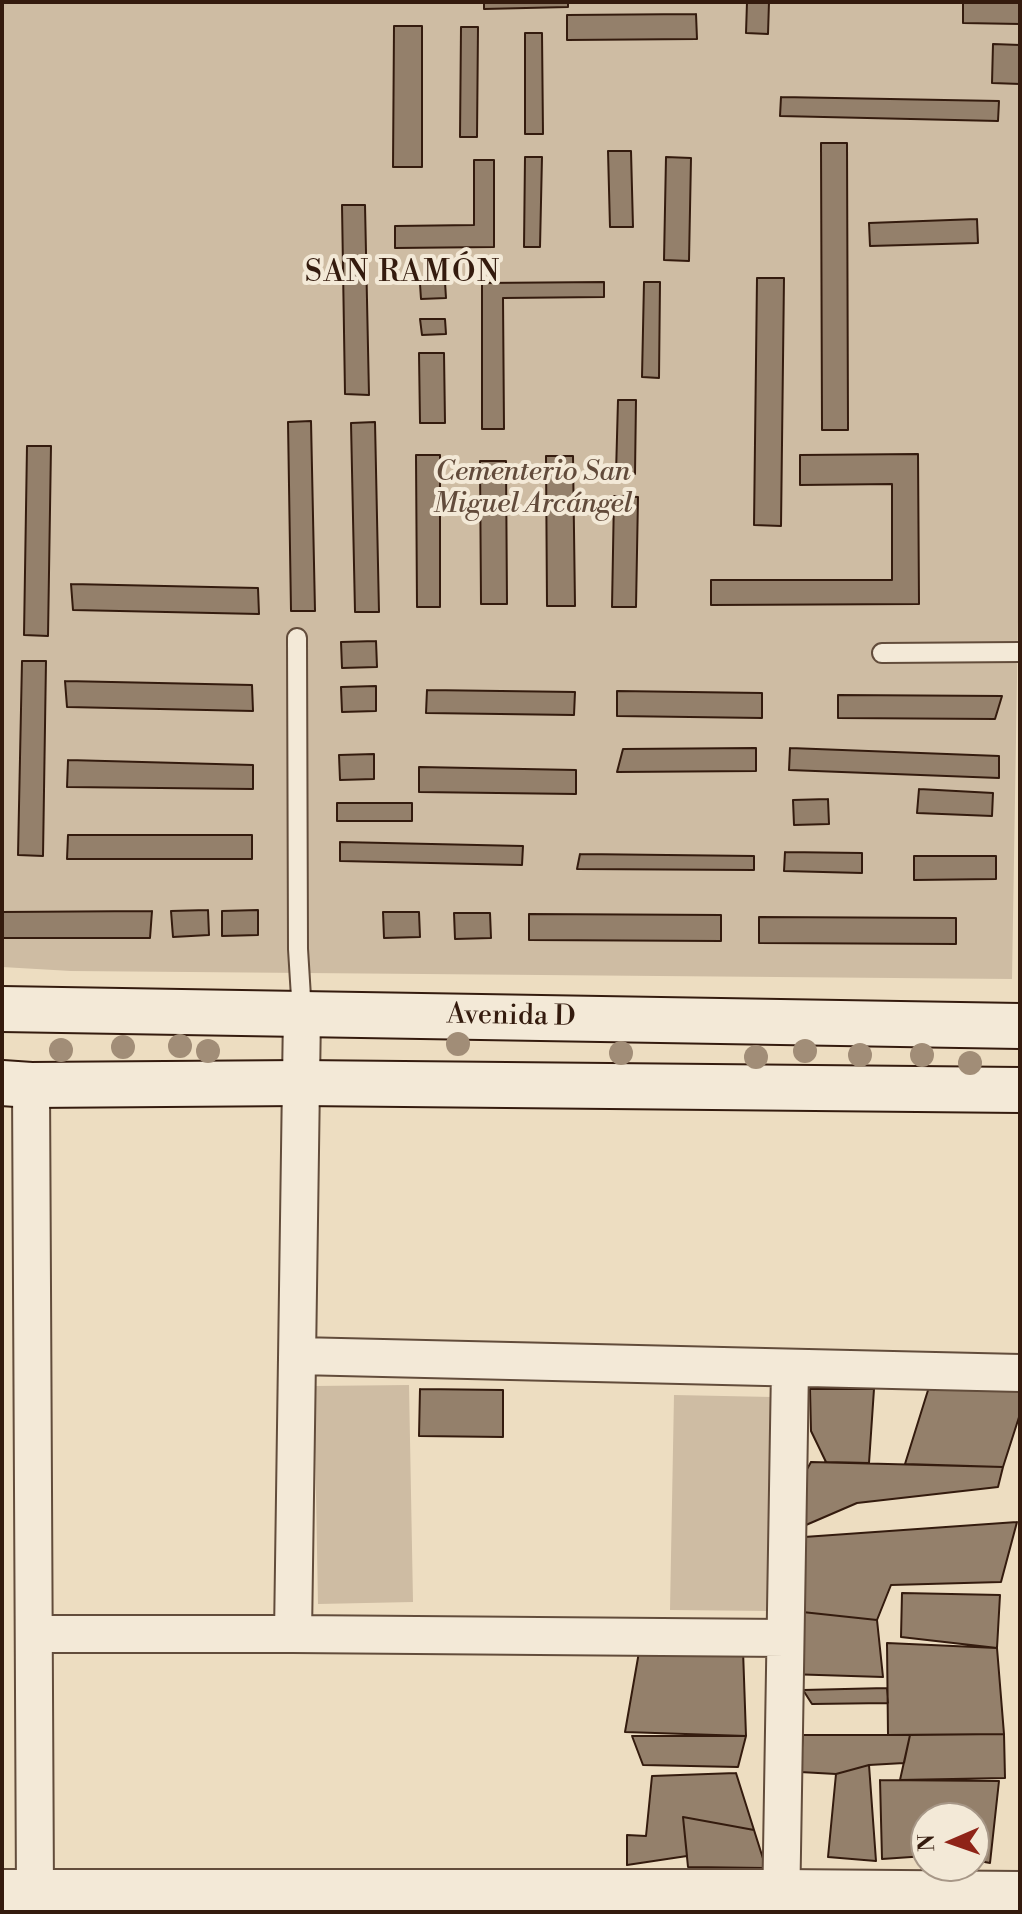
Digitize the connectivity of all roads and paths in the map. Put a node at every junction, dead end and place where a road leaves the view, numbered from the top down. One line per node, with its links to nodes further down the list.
1 (297, 638): 5 (lane)
2 (1020, 652): 3 (lane)
3 (882, 653)
4 (2, 1009): 5 (main road, Avenida D)
5 (302, 1013): 6 (main road, Avenida D); 7 (street)
6 (1020, 1026)
7 (301, 1083): 8 (main road); 9 (main road); 10 (street)
8 (17, 1084): 13 (street)
9 (1020, 1090)
10 (298, 1356): 11 (street); 14 (street)
11 (790, 1368): 12 (street); 15 (street)
12 (1020, 1373)
13 (34, 1634): 14 (street); 16 (street)
14 (293, 1634): 15 (street)
15 (785, 1638): 18 (street)
16 (18, 1892): 18 (main road)
17 (1020, 1894): 18 (main road)
18 (782, 1902)

